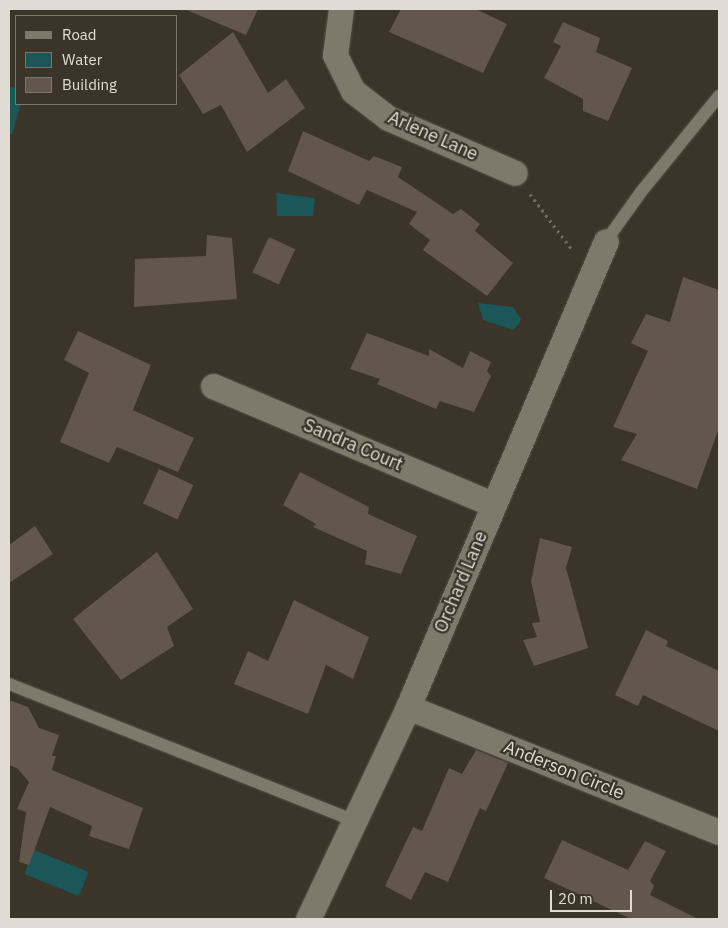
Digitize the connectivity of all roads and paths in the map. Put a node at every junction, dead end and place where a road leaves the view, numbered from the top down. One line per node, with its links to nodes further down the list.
1 (340, 9): 3 (street, Arlene Lane)
2 (719, 96): 4 (lane)
3 (515, 173): 5 (path)
4 (606, 241): 5 (street, Orchard Lane)
5 (591, 275): 7 (street, Orchard Lane)
6 (213, 386): 7 (street, Sandra Court)
7 (493, 504): 9 (street, Orchard Lane)
8 (9, 684): 10 (lane)
9 (408, 707): 10 (street, Orchard Lane); 11 (street, Anderson Circle)
10 (354, 820): 12 (street, Orchard Lane)
11 (719, 832)
12 (308, 919)

